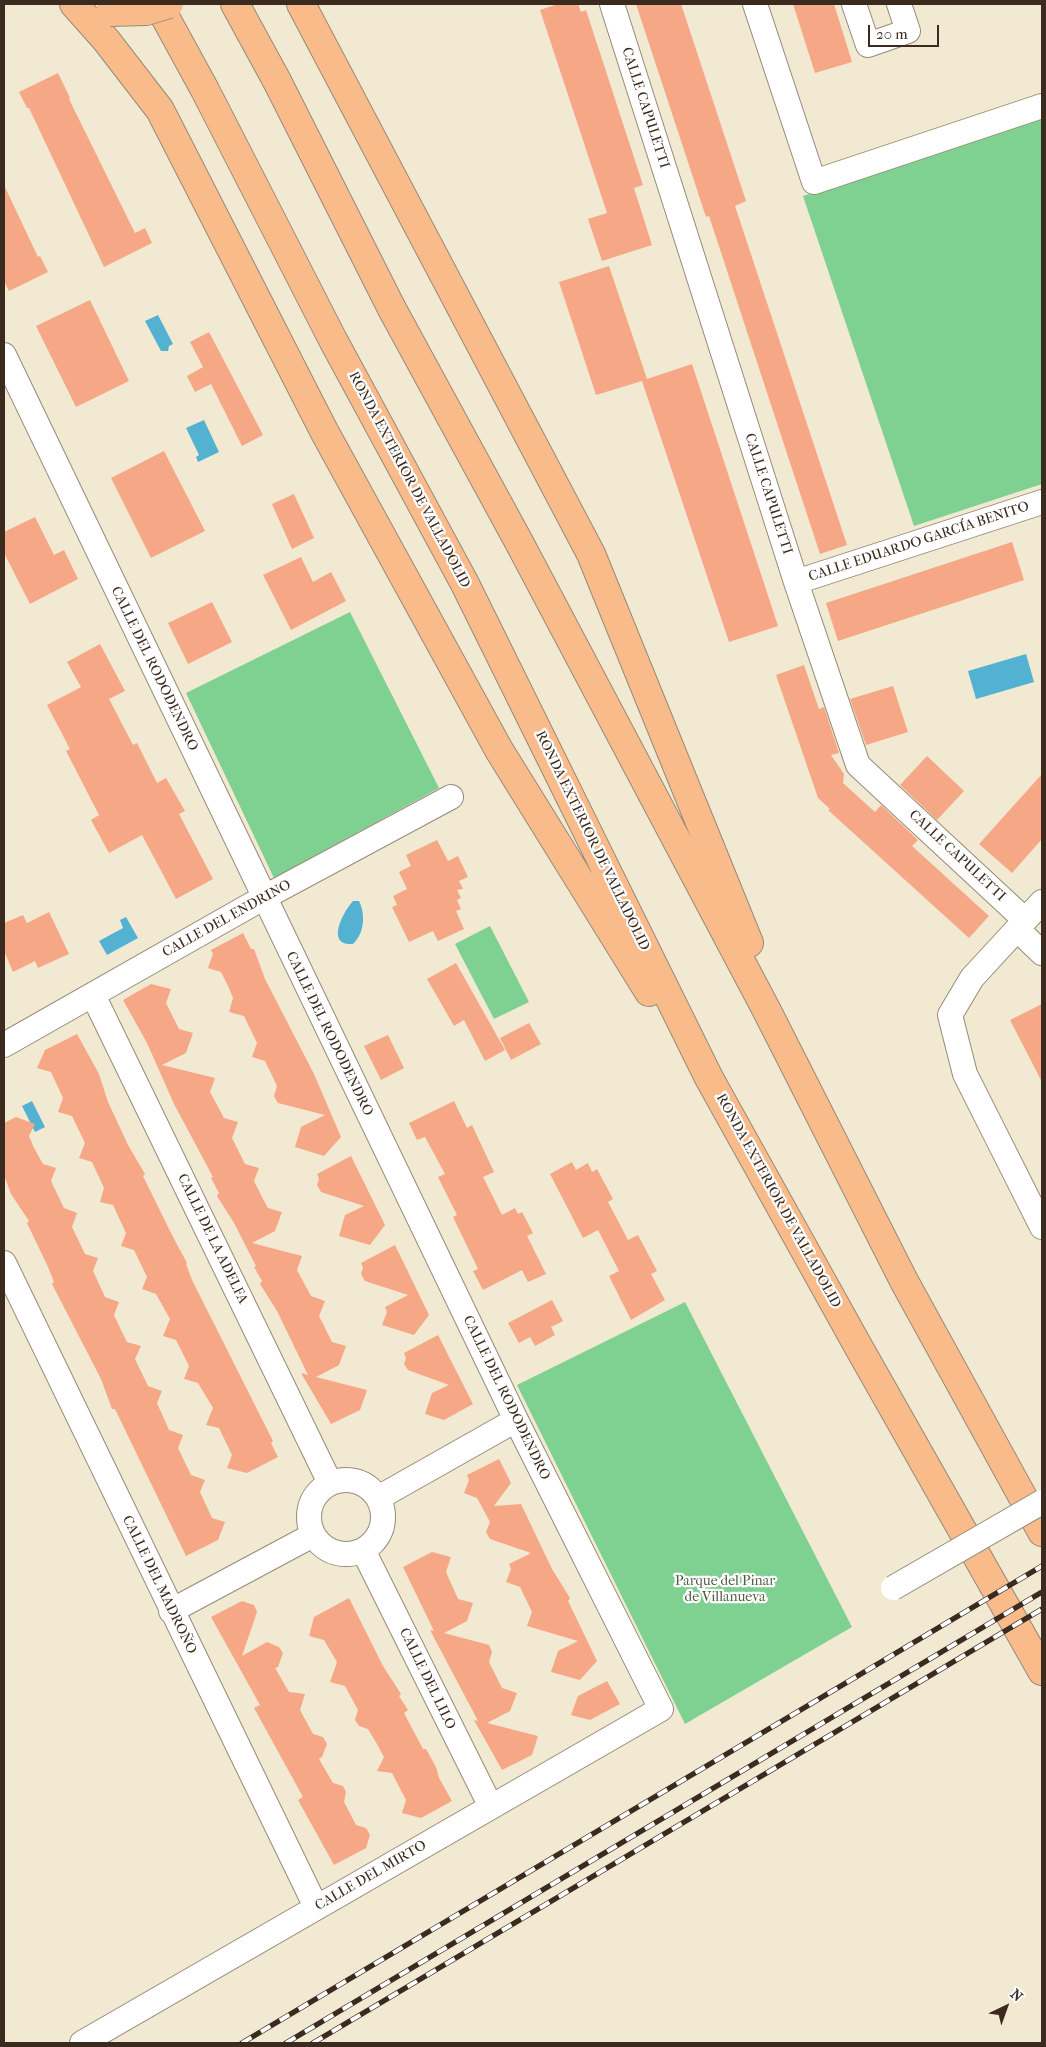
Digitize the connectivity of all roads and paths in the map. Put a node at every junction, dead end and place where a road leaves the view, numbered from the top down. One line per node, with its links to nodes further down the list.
1 (74, 4): 23 (main road)
2 (158, 4): 23 (main road, RONDA EXTERIOR DE VALLADOLID)
3 (169, 4): 10 (main road, bridge)
4 (235, 4): 21 (main road)
5 (301, 4): 21 (main road)
6 (612, 4): 14 (street, CALLE CAPULETTI)
7 (755, 4): 11 (street)
8 (854, 4): 9 (street)
9 (899, 4)
10 (110, 12)
11 (1042, 106)
12 (4, 355): 16 (street, CALLE DEL RODODENDRO)
13 (1042, 502): 14 (street, CALLE EDUARDO GARCÍA BENITO)
14 (796, 582): 18 (street, CALLE CAPULETTI)
15 (451, 797): 16 (street, CALLE DEL ENDRINO)
16 (264, 898): 20 (street, CALLE DEL ENDRINO); 26 (street, CALLE DEL RODODENDRO)
17 (1042, 902): 18 (street)
18 (1021, 925): 19 (street, CALLE CAPULETTI); 24 (street)
19 (1042, 953)
20 (93, 995): 22 (street, CALLE DEL ENDRINO); 27 (street, CALLE DE LA ADELFA)
21 (766, 1009): 30 (main road)
22 (4, 1044)
23 (710, 1078): 35 (main road, RONDA EXTERIOR DE VALLADOLID)
24 (1042, 1227)
25 (4, 1263): 34 (street, CALLE DEL MADROÑO)
26 (516, 1420): 28 (street); 36 (street, CALLE DEL RODODENDRO)
27 (330, 1483): 28 (street); 31 (street)
28 (378, 1498): 32 (street)
29 (1042, 1502): 33 (street, bridge)
30 (1042, 1532)
31 (314, 1536): 32 (street); 34 (street)
32 (363, 1550): 37 (street, CALLE DEL LILO)
33 (893, 1588)
34 (171, 1612): 38 (street, CALLE DEL MADROÑO)
35 (1042, 1671)
36 (661, 1709): 37 (street, CALLE DEL MIRTO)
37 (491, 1807): 38 (street, CALLE DEL MIRTO)
38 (316, 1907): 39 (street, CALLE DEL MIRTO)
39 (82, 2043)

